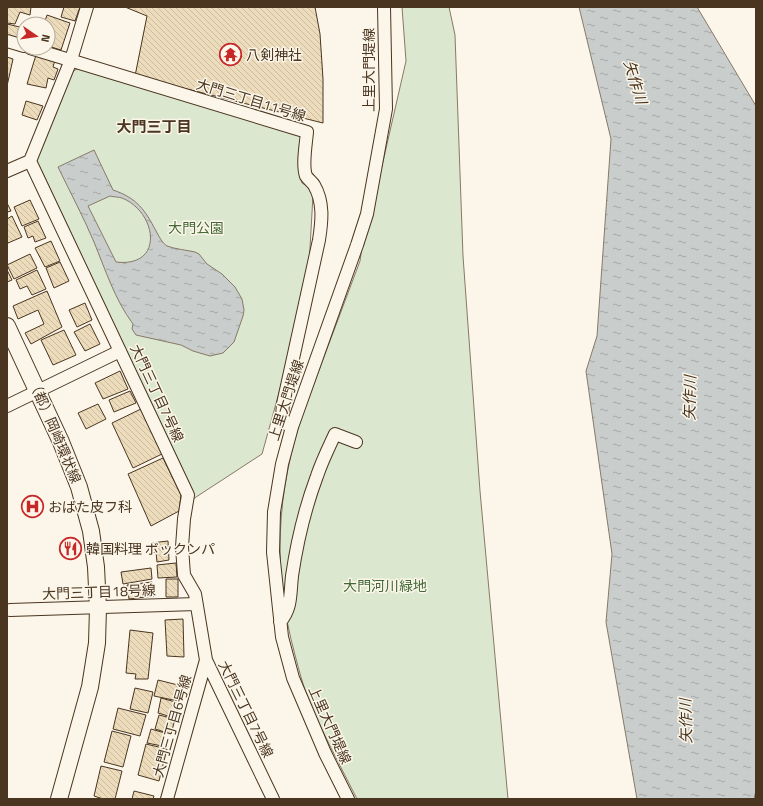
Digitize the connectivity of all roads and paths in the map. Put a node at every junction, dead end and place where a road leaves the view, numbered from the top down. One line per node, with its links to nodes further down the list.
1 (87, 7): 4 (street)
2 (384, 7): 11 (street, 上里大門堤線)
3 (56, 56): 4 (street, 大門三丁目11号線)
4 (71, 60): 5 (street); 11 (street, 大門三丁目11号線)
5 (30, 161): 6 (street); 8 (street, 大門三丁目7号線)
6 (7, 171)
7 (7, 326): 9 (street, （都）岡崎環状線)
8 (120, 351): 9 (street); 13 (street, 大門三丁目7号線)
9 (38, 391): 10 (street); 14 (street, （都）岡崎環状線)
10 (7, 406)
11 (292, 427): 16 (street, 上里大門堤線)
12 (356, 442): 16 (street)
13 (196, 604): 14 (street, 大門三丁目18号線); 17 (street, 大門三丁目7号線)
14 (98, 608): 15 (street, 大門三丁目18号線); 18 (street, （都）岡崎環状線)
15 (8, 611)
16 (280, 622): 21 (street, 上里大門堤線)
17 (206, 660): 19 (street, 大門三丁目6号線); 20 (street, 大門三丁目7号線)
18 (58, 799)
19 (167, 799)
20 (273, 799)
21 (348, 799)

